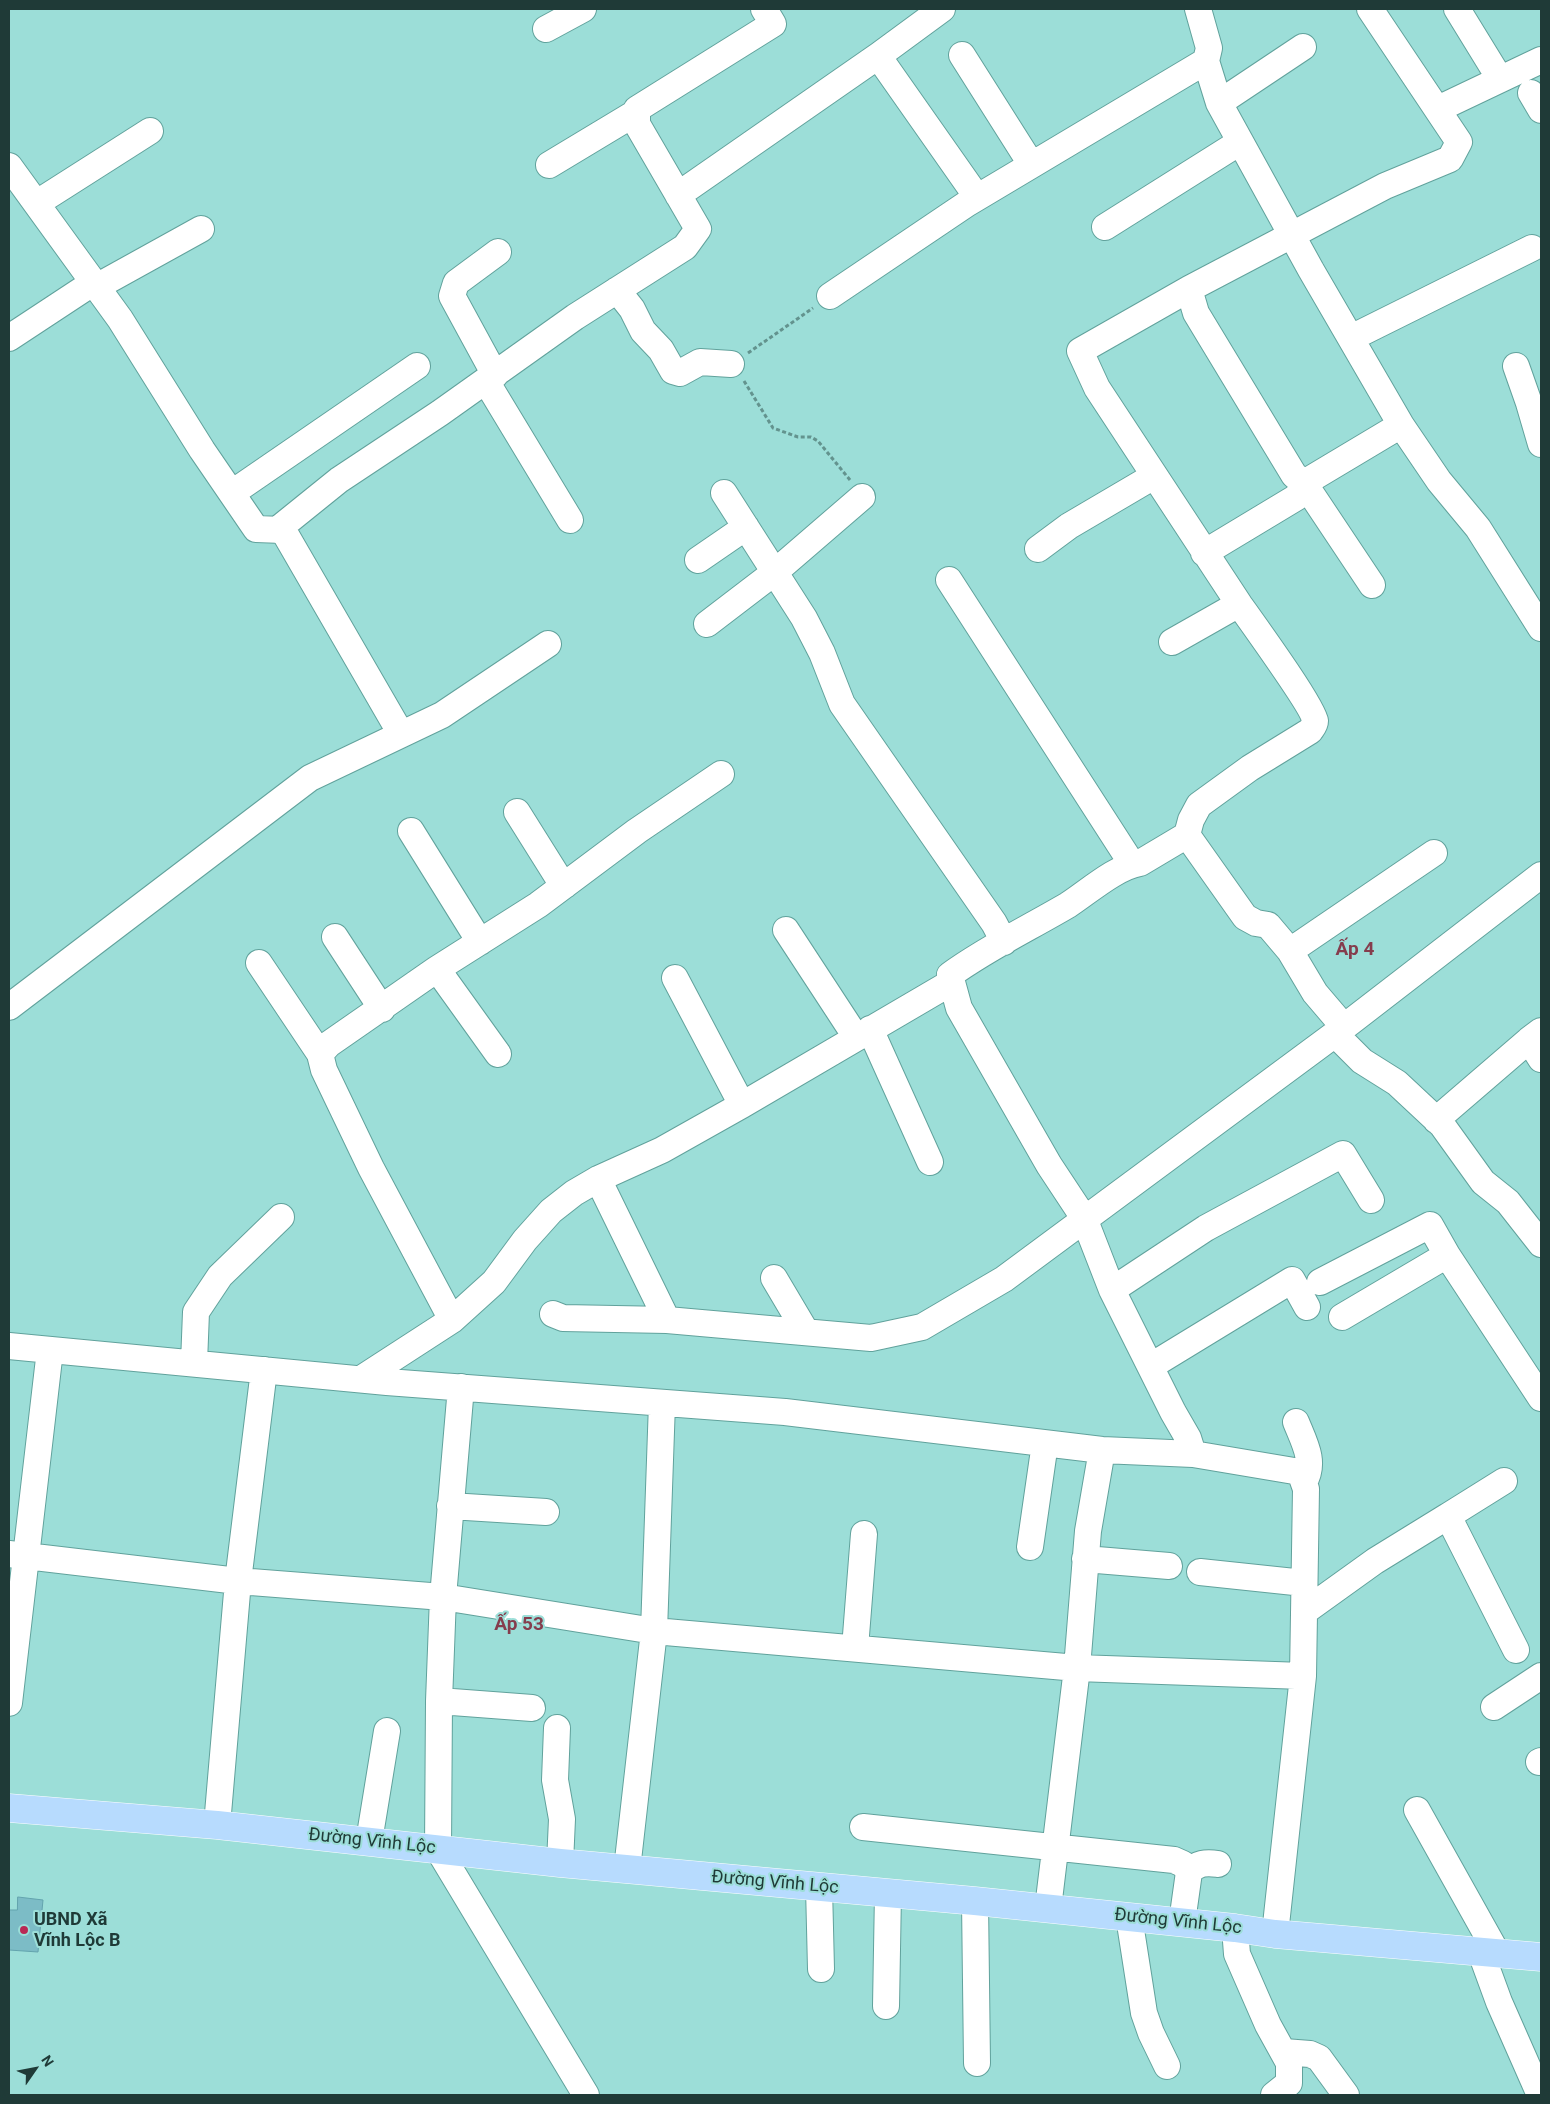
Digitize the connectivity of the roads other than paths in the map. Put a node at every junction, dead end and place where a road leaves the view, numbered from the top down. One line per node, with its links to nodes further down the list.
1 (583, 9): 7 (street)
2 (942, 9): 10 (street)
3 (1198, 9): 12 (street)
4 (1370, 9): 15 (street)
5 (1457, 9): 13 (street)
6 (765, 18): 16 (street)
7 (546, 29)
8 (1303, 47): 14 (street)
9 (962, 55): 19 (street)
10 (878, 56): 22 (street); 23 (street)
11 (1541, 60): 13 (street)
12 (1206, 62): 14 (street); 19 (street)
13 (1500, 79): 15 (street)
14 (1219, 102): 18 (street)
15 (1438, 109): 27 (street)
16 (637, 112): 20 (street); 22 (street)
17 (150, 131): 24 (street)
18 (1240, 142): 25 (street); 27 (street)
19 (1032, 164): 23 (street)
20 (549, 165)
21 (11, 174): 24 (street)
22 (678, 196): 32 (street)
23 (977, 197): 33 (street)
24 (37, 203): 30 (street)
25 (1104, 227)
26 (201, 229): 30 (street)
27 (1292, 236): 31 (street); 35 (street)
28 (1532, 248): 35 (street)
29 (498, 252): 39 (street)
30 (96, 284): 34 (street); 45 (street)
31 (1188, 289): 42 (street); 43 (street)
32 (618, 290): 36 (street); 39 (street)
33 (830, 296)
34 (9, 338)
35 (1351, 338): 40 (street)
36 (731, 364)
37 (417, 366): 45 (street)
38 (1516, 366): 41 (street)
39 (491, 378): 47 (street); 49 (street)
40 (1401, 425): 43 (street); 57 (street)
41 (1541, 444)
42 (1154, 476): 50 (street); 51 (street)
43 (1304, 483): 51 (street); 55 (street)
44 (724, 493): 48 (street)
45 (232, 494): 49 (street)
46 (862, 497): 53 (street)
47 (570, 520)
48 (746, 527): 52 (street); 53 (street)
49 (278, 530): 61 (street)
50 (1038, 549)
51 (1204, 553): 56 (street)
52 (698, 560)
53 (775, 572): 58 (street); 73 (street)
54 (949, 580): 67 (street)
55 (1372, 585)
56 (1239, 604): 59 (street); 65 (street)
57 (1539, 618)
58 (707, 624)
59 (1172, 642)
60 (548, 644): 61 (street)
61 (401, 734): 79 (street)
62 (721, 774): 69 (street)
63 (517, 812): 69 (street)
64 (411, 831): 72 (street)
65 (1187, 835): 67 (street); 74 (street)
66 (1434, 853): 74 (street)
67 (1132, 864): 73 (street)
68 (1541, 875): 81 (street)
69 (565, 885): 72 (street)
70 (786, 930): 82 (street)
71 (335, 938): 80 (street)
72 (480, 942): 76 (street)
73 (1004, 942): 78 (street)
74 (1290, 951): 81 (street)
75 (259, 962): 84 (street)
76 (437, 970): 80 (street); 85 (street)
77 (675, 978): 86 (street)
78 (952, 982): 82 (street); 92 (street)
79 (9, 1007)
80 (382, 1009): 84 (street)
81 (1340, 1031): 87 (street); 92 (street)
82 (863, 1033): 86 (street); 88 (street)
83 (1537, 1043): 87 (street)
84 (320, 1054): 101 (street)
85 (498, 1054)
86 (742, 1105): 89 (street)
87 (1436, 1120): 93 (street)
88 (930, 1162)
89 (598, 1179): 101 (street); 102 (street)
90 (1371, 1200): 97 (street)
91 (281, 1217): 106 (street)
92 (1084, 1218): 97 (street); 103 (street)
93 (1541, 1244)
94 (1446, 1255): 96 (street); 100 (street); 111 (street)
95 (774, 1278): 103 (street)
96 (1320, 1282)
97 (1112, 1290): 107 (street)
98 (1307, 1307): 107 (street)
99 (553, 1314): 102 (street)
100 (1342, 1317)
101 (452, 1320): 109 (street)
102 (667, 1320): 103 (street)
103 (806, 1332)
104 (9, 1346): 105 (street)
105 (50, 1350): 106 (street); 124 (street)
106 (194, 1364): 108 (street)
107 (1151, 1366): 116 (street)
108 (264, 1370): 109 (street); 128 (street)
109 (361, 1379): 110 (street)
110 (461, 1387): 112 (street); 119 (street)
111 (1541, 1398)
112 (662, 1403): 114 (street); 132 (street)
113 (1296, 1422): 118 (street)
114 (1045, 1443): 115 (street); 123 (street)
115 (1102, 1450): 116 (street); 125 (street)
116 (1193, 1454): 118 (street)
117 (1504, 1481): 121 (street)
118 (1304, 1482): 129 (street)
119 (450, 1506): 120 (street); 130 (street)
120 (546, 1512)
121 (1448, 1516): 131 (street); 134 (street)
122 (864, 1534): 133 (street)
123 (1030, 1547)
124 (17, 1555): 128 (street); 139 (street)
125 (1085, 1559): 126 (street); 135 (street)
126 (1169, 1566)
127 (1200, 1572): 129 (street)
128 (238, 1581): 130 (street); 146 (street)
129 (1304, 1583): 131 (street)
130 (443, 1597): 132 (street); 138 (street)
131 (1304, 1612): 136 (street)
132 (654, 1631): 133 (street); 153 (street)
133 (855, 1648): 135 (street)
134 (1516, 1650)
135 (1077, 1668): 136 (street); 149 (street)
136 (1303, 1676): 162 (street)
137 (1541, 1676): 140 (street)
138 (439, 1701): 141 (street); 150 (street)
139 (9, 1702)
140 (1494, 1707)
141 (532, 1708)
142 (557, 1728): 151 (street)
143 (387, 1730): 148 (street)
144 (9, 1808): 146 (main road, Đường Vĩnh Lộc)
145 (1417, 1810): 163 (street)
146 (217, 1826): 148 (main road, Đường Vĩnh Lộc)
147 (863, 1827): 149 (street)
148 (370, 1841): 150 (main road, Đường Vĩnh Lộc)
149 (1056, 1848): 154 (street); 158 (street)
150 (438, 1849): 151 (main road, Đường Vĩnh Lộc); 170 (street)
151 (560, 1863): 153 (main road, Đường Vĩnh Lộc)
152 (1218, 1864): 154 (street)
153 (627, 1869): 155 (main road, Đường Vĩnh Lộc)
154 (1189, 1872): 160 (street)
155 (819, 1887): 156 (main road, Đường Vĩnh Lộc); 165 (street)
156 (888, 1893): 157 (main road, Đường Vĩnh Lộc); 166 (street)
157 (975, 1901): 158 (main road, Đường Vĩnh Lộc); 168 (street)
158 (1048, 1908): 159 (main road, Đường Vĩnh Lộc)
159 (1129, 1917): 160 (main road, Đường Vĩnh Lộc); 169 (street)
160 (1182, 1922): 161 (main road, Đường Vĩnh Lộc)
161 (1235, 1928): 162 (main road, Đường Vĩnh Lộc); 167 (street)
162 (1275, 1934): 163 (main road, Đường Vĩnh Lộc)
163 (1488, 1951): 164 (main road, Đường Vĩnh Lộc); 173 (street)
164 (1541, 1956)
165 (821, 1969)
166 (886, 2006)
167 (1284, 2052): 171 (street); 172 (street)
168 (977, 2063)
169 (1167, 2066)
170 (586, 2095)
171 (1274, 2095)
172 (1346, 2095)
173 (1540, 2095)

